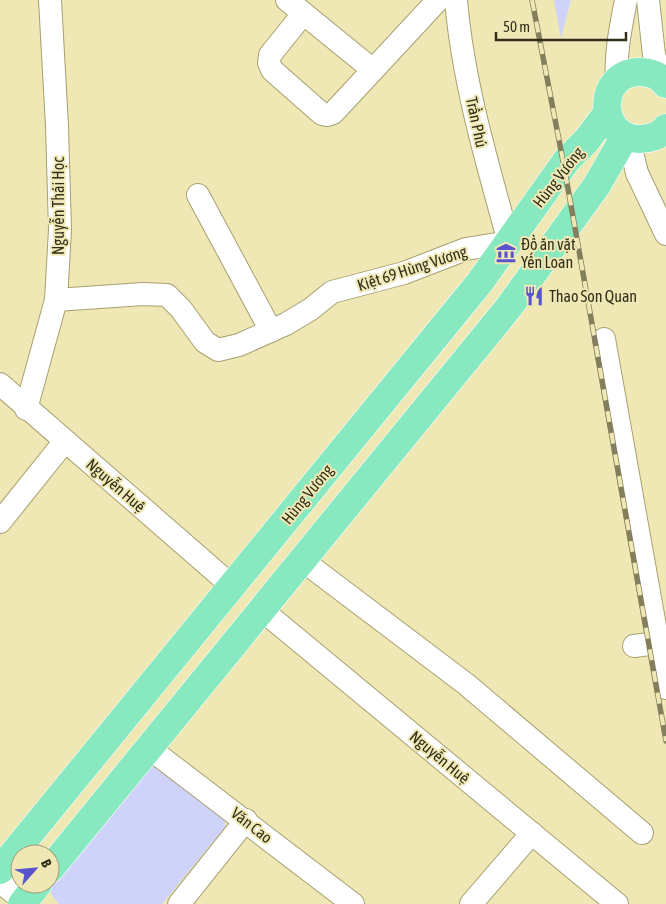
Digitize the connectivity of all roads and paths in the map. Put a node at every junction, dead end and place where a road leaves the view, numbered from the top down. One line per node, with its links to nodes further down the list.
1 (50, 0): 16 (street, Nguyễn Thái Học)
2 (438, 0): 7 (street)
3 (456, 0): 15 (street, Trần Phú)
4 (626, 0): 8 (street)
5 (648, 0): 9 (street)
6 (295, 7): 7 (street); 7 (street)
7 (373, 70)
8 (617, 80): 9 (main road); 10 (main road)
9 (665, 81)
10 (607, 113): 12 (main road); 15 (main road, Hùng Vương)
11 (665, 135): 12 (main road)
12 (625, 136): 14 (street); 23 (main road, Hùng Vương)
13 (198, 195): 17 (street)
14 (666, 229)
15 (509, 242): 17 (street, Kiệt 69 Hùng Vương); 24 (main road, Hùng Vương)
16 (56, 300): 17 (street, Kiệt 69 Hùng Vương); 20 (street, Nguyễn Thái Học)
17 (271, 331)
18 (604, 339): 27 (street)
19 (0, 384): 20 (street, Nguyễn Huệ)
20 (26, 409): 21 (street, Nguyễn Huệ)
21 (65, 441): 22 (street); 24 (street, Nguyễn Huệ)
22 (0, 522)
23 (302, 560): 25 (main road, Hùng Vương); 32 (street)
24 (232, 586): 25 (main road); 34 (main road, Hùng Vương)
25 (262, 610): 29 (main road, Hùng Vương); 31 (street, Nguyễn Huệ)
26 (634, 646): 27 (street)
27 (662, 646): 28 (street)
28 (666, 688)
29 (149, 748): 30 (street, Văn Cao); 33 (main road, Hùng Vương)
30 (246, 820): 37 (street); 38 (street, Văn Cao)
31 (532, 833): 39 (street); 40 (street, Nguyễn Huệ)
32 (642, 833)
33 (60, 858)
34 (0, 870)
35 (0, 882): 36 (street)
36 (28, 898)
37 (179, 904)
38 (353, 904)
39 (471, 904)
40 (617, 904)

